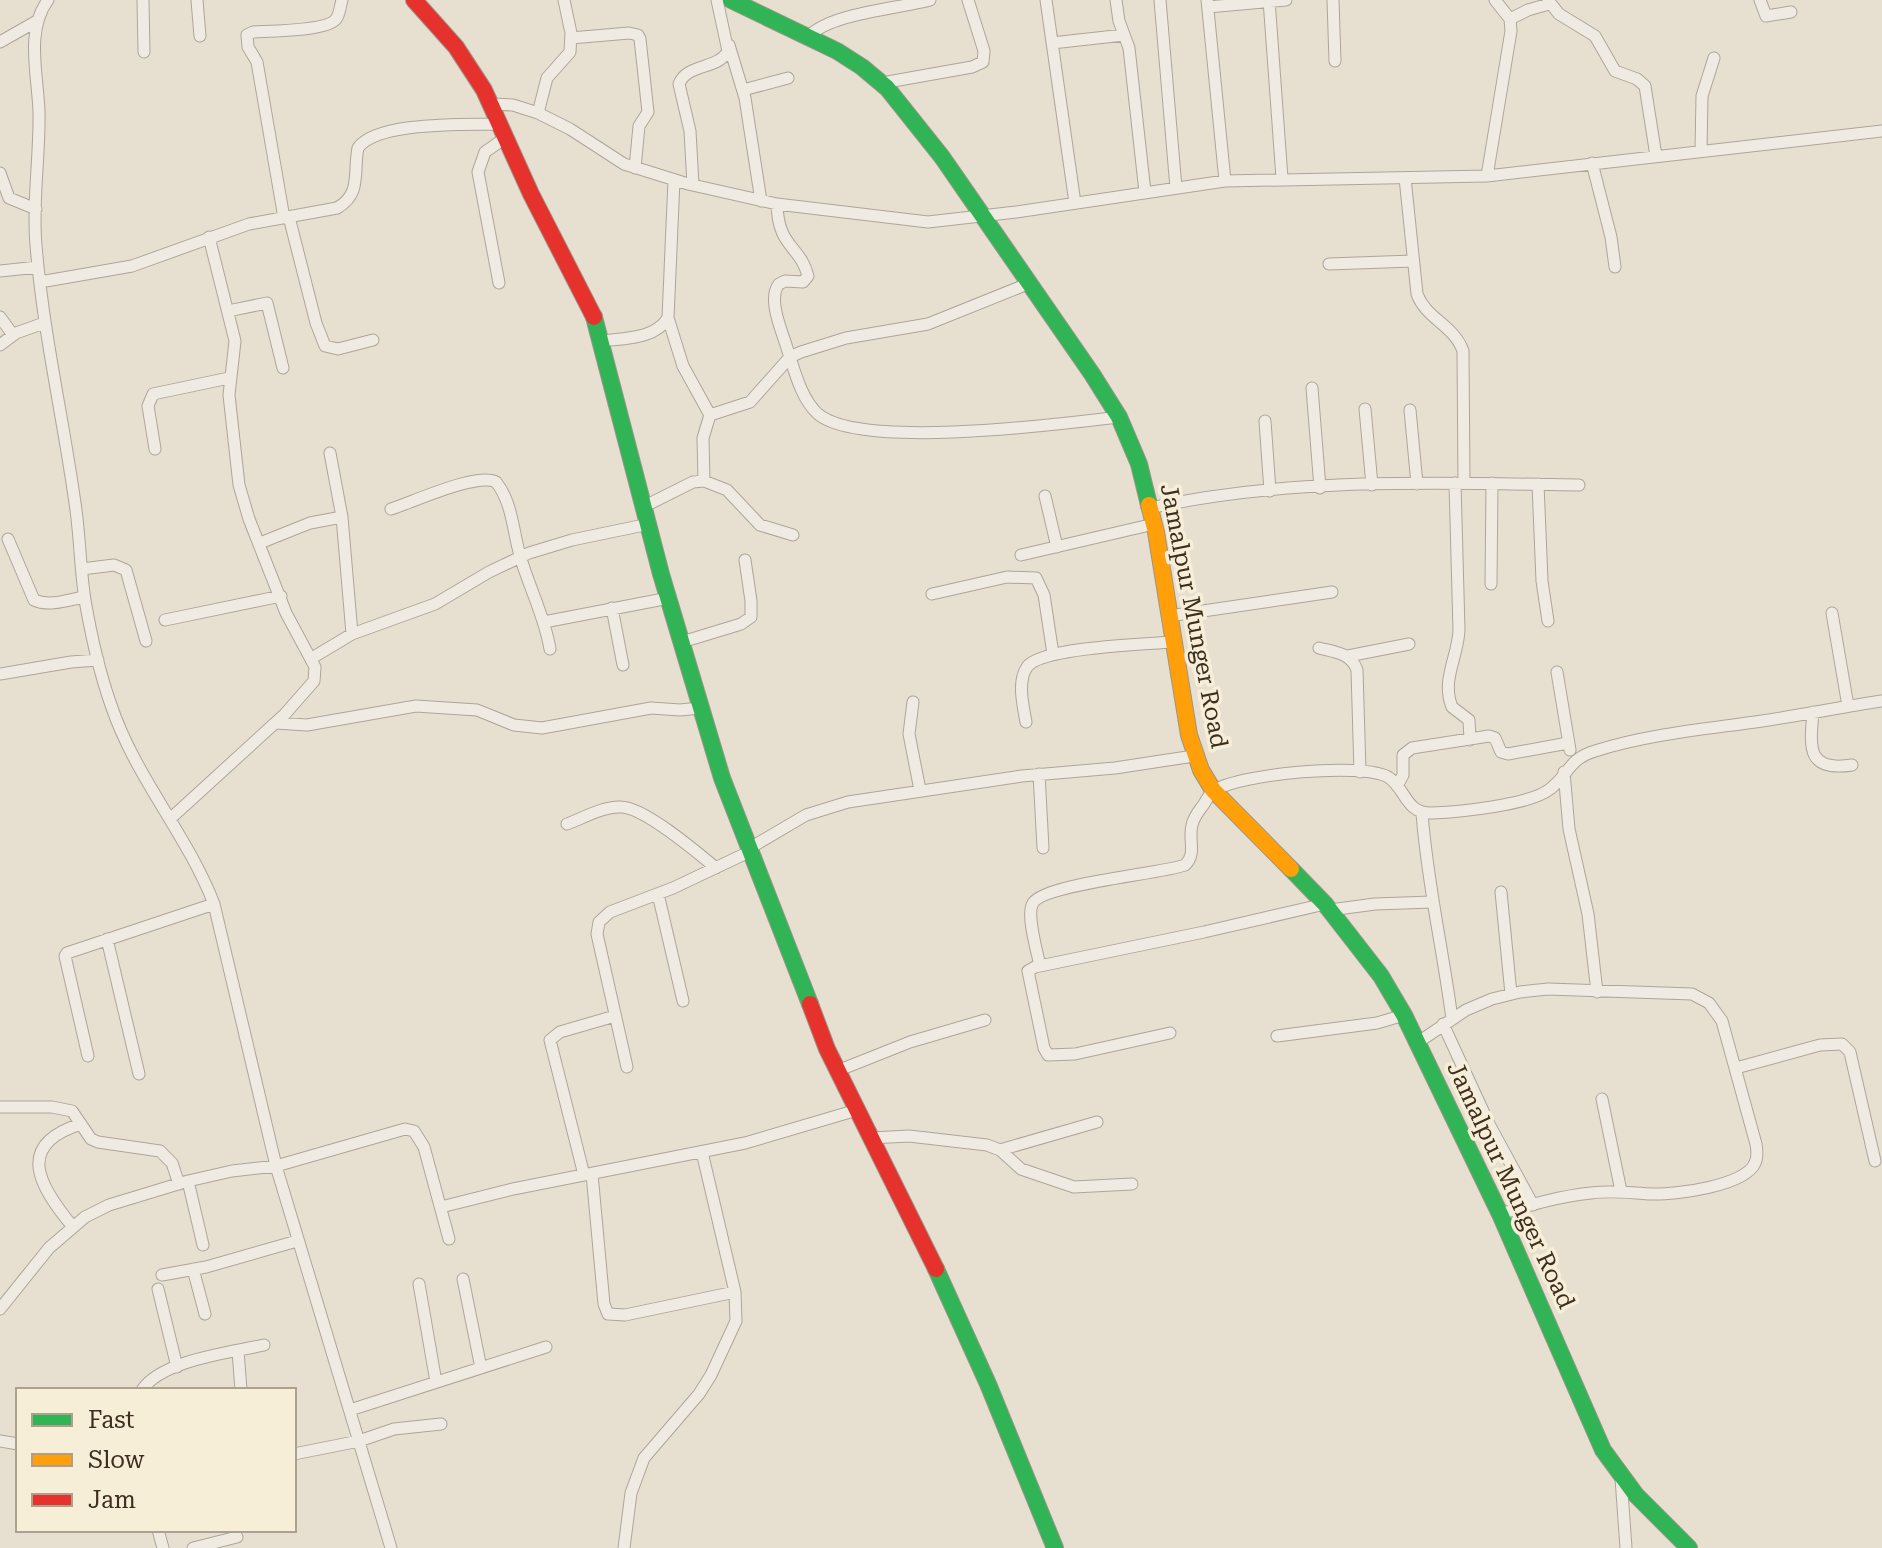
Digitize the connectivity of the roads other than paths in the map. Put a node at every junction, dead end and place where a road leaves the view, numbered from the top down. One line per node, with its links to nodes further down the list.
1 (48, 0): 23 (street)
2 (143, 0): 31 (street)
3 (197, 0): 25 (street)
4 (342, 0): 59 (street)
5 (414, 0): 37 (street)
6 (564, 0): 27 (street)
7 (717, 0): 29 (street)
8 (731, 0): 26 (street, Jamalpur Munger Road)
9 (930, 0): 26 (street)
10 (968, 0): 35 (street)
11 (1046, 0): 30 (street)
12 (1116, 0): 24 (street)
13 (1160, 0): 52 (street)
14 (1286, 0): 18 (street)
15 (1333, 0): 33 (street)
16 (1495, 0): 22 (street)
17 (1760, 0): 21 (street)
18 (1269, 1): 20 (street); 47 (street)
19 (1549, 2): 22 (street); 42 (street)
20 (1208, 3): 50 (street)
21 (1791, 12)
22 (1510, 19): 46 (street)
23 (37, 21): 28 (street); 57 (street)
24 (1124, 35): 30 (street); 53 (street)
25 (200, 36)
26 (808, 37): 35 (street, Jamalpur Munger Road)
27 (571, 38): 38 (street); 44 (street)
28 (0, 42)
29 (728, 43): 36 (street); 51 (street)
30 (1052, 43): 55 (street)
31 (144, 52)
32 (1714, 58): 41 (street)
33 (1335, 61)
34 (788, 78): 36 (street)
35 (882, 83): 58 (street, Jamalpur Munger Road)
36 (743, 90): 54 (street)
37 (490, 104): 38 (street); 39 (street)
38 (538, 113): 44 (street)
39 (502, 131): 59 (street); 67 (street); 75 (street)
40 (1882, 131): 41 (street)
41 (1701, 151): 42 (street)
42 (1656, 156): 43 (street)
43 (1592, 163): 46 (street); 64 (street)
44 (635, 168): 49 (street)
45 (0, 173): 57 (street)
46 (1487, 176): 48 (street)
47 (1282, 178): 48 (street); 50 (street)
48 (1405, 178): 61 (street)
49 (674, 180): 51 (street); 71 (street)
50 (1225, 181): 52 (street)
51 (693, 185): 54 (street)
52 (1176, 188): 53 (street)
53 (1145, 192): 55 (street)
54 (761, 201): 56 (street)
55 (1075, 203): 58 (street)
56 (777, 204): 58 (street); 77 (street)
57 (36, 209): 63 (street)
58 (983, 216): 68 (street, Jamalpur Munger Road)
59 (286, 217): 60 (street); 74 (street)
60 (209, 237): 66 (street); 69 (street)
61 (1413, 261): 62 (street); 89 (street)
62 (1329, 264)
63 (38, 267): 65 (street); 66 (street)
64 (1615, 267)
65 (0, 271)
66 (40, 282): 72 (street)
67 (499, 283)
68 (1030, 283): 77 (street); 84 (street, Jamalpur Munger Road)
69 (228, 311): 78 (street); 79 (street)
70 (0, 317): 73 (street)
71 (668, 318): 75 (street); 83 (street)
72 (44, 323): 73 (street); 110 (street)
73 (13, 335): 76 (street)
74 (373, 340)
75 (602, 341): 98 (street)
76 (0, 345)
77 (790, 357): 83 (street); 84 (street)
78 (283, 368)
79 (229, 378): 86 (street); 105 (street)
80 (1312, 388): 95 (street)
81 (1365, 409): 93 (street)
82 (1410, 410): 91 (street)
83 (710, 415): 88 (street)
84 (1119, 417): 100 (street, Jamalpur Munger Road)
85 (1265, 421): 96 (street)
86 (155, 449)
87 (330, 453): 101 (street)
88 (704, 481): 98 (street); 103 (street)
89 (1460, 483): 90 (street); 91 (street); 144 (street)
90 (1492, 483): 92 (street); 111 (street)
91 (1417, 484): 93 (street)
92 (1538, 484): 94 (street); 121 (street)
93 (1372, 485): 95 (street)
94 (1579, 485)
95 (1320, 488): 96 (street)
96 (1270, 491): 100 (street)
97 (1045, 496): 106 (street)
98 (645, 506): 102 (street)
99 (391, 509): 108 (street)
100 (1152, 516): 106 (street); 119 (street, Jamalpur Munger Road)
101 (342, 517): 105 (street); 123 (street)
102 (649, 524): 108 (street); 116 (street)
103 (793, 535)
104 (8, 539): 115 (street)
105 (260, 543): 114 (street)
106 (1057, 547): 107 (street)
107 (1021, 555)
108 (520, 557): 122 (street); 123 (street)
109 (745, 560): 125 (street)
110 (82, 569): 115 (street); 124 (street)
111 (1491, 584)
112 (1332, 592): 119 (street)
113 (932, 594): 130 (street)
114 (281, 596): 120 (street); 132 (street)
115 (84, 597): 133 (street)
116 (669, 598): 117 (street); 125 (street)
117 (612, 608): 122 (street); 134 (street)
118 (1832, 613): 139 (street)
119 (1169, 616): 126 (street, Jamalpur Munger Road)
120 (165, 620)
121 (1548, 621)
122 (544, 622): 129 (street)
123 (352, 634): 132 (street)
124 (146, 641)
125 (682, 642): 140 (street)
126 (1173, 642): 130 (street); 146 (street, Jamalpur Munger Road)
127 (1409, 644): 131 (street)
128 (1319, 648): 131 (street)
129 (550, 649)
130 (1053, 654): 142 (street)
131 (1348, 656): 149 (street)
132 (312, 658): 143 (street)
133 (98, 660): 136 (street); 155 (street)
134 (623, 665)
135 (1557, 672): 145 (street)
136 (0, 674)
137 (1882, 701): 139 (street)
138 (913, 702): 152 (street)
139 (1848, 706): 141 (street)
140 (700, 708): 143 (street); 158 (street)
141 (1813, 712): 147 (street); 148 (street)
142 (1026, 722)
143 (276, 723): 155 (street)
144 (1470, 740): 145 (street); 151 (street)
145 (1568, 743): 148 (street)
146 (1194, 756): 150 (street); 153 (street, Jamalpur Munger Road)
147 (1852, 765)
148 (1568, 767): 154 (street); 167 (street)
149 (1360, 772): 151 (street); 153 (street)
150 (1039, 774): 152 (street); 157 (street)
151 (1397, 786): 154 (street)
152 (920, 790): 158 (street)
153 (1213, 790): 164 (street, Jamalpur Munger Road); 166 (street)
154 (1422, 813): 162 (street)
155 (170, 819): 163 (street)
156 (567, 824): 159 (street)
157 (1043, 848)
158 (751, 850): 159 (street); 180 (street)
159 (716, 868): 161 (street)
160 (1501, 892): 168 (street)
161 (658, 894): 169 (street); 171 (street)
162 (1432, 902): 164 (street); 173 (street)
163 (214, 904): 165 (street); 191 (street)
164 (1328, 907): 166 (street); 170 (street, Jamalpur Munger Road)
165 (107, 939): 177 (street); 181 (street)
166 (1040, 966): 174 (street)
167 (1597, 992): 168 (street); 179 (street)
168 (1511, 994): 173 (street)
169 (683, 1001)
170 (1404, 1015): 175 (street); 176 (street, Jamalpur Munger Road)
171 (615, 1016): 178 (street); 192 (street)
172 (985, 1020): 180 (street)
173 (1447, 1022): 176 (street); 196 (street)
174 (1170, 1033)
175 (1277, 1036)
176 (1417, 1043): 198 (street, Jamalpur Munger Road)
177 (88, 1056)
178 (627, 1067)
179 (1736, 1068): 190 (street); 195 (street)
180 (837, 1071): 184 (street)
181 (139, 1074)
182 (1602, 1099): 195 (street)
183 (0, 1107): 186 (street)
184 (857, 1110): 187 (street); 189 (street)
185 (1097, 1122): 188 (street)
186 (81, 1124): 193 (street); 199 (street)
187 (871, 1138): 188 (street); 228 (street)
188 (1000, 1150): 194 (street)
189 (702, 1152): 192 (street); 208 (street)
190 (1875, 1161)
191 (276, 1166): 193 (street); 197 (street); 201 (street)
192 (588, 1174): 197 (street); 208 (street)
193 (184, 1182): 199 (street); 202 (street)
194 (1132, 1184)
195 (1621, 1191): 196 (street)
196 (1533, 1205): 198 (street)
197 (441, 1207): 200 (street)
198 (1500, 1214): 223 (street, Jamalpur Munger Road)
199 (73, 1227): 209 (street)
200 (449, 1239)
201 (297, 1241): 203 (street); 219 (street)
202 (203, 1245)
203 (193, 1269): 204 (street); 210 (street)
204 (162, 1275)
205 (463, 1279): 215 (street)
206 (419, 1284): 216 (street)
207 (158, 1289): 214 (street)
208 (735, 1292): 227 (street)
209 (0, 1309)
210 (205, 1314)
211 (264, 1345): 213 (street)
212 (546, 1347): 215 (street)
213 (238, 1351): 214 (street); 218 (street)
214 (177, 1367): 217 (street)
215 (481, 1368): 216 (street)
216 (436, 1382): 219 (street)
217 (144, 1388)
218 (241, 1388)
219 (350, 1410): 221 (street)
220 (441, 1424): 221 (street)
221 (359, 1441): 222 (street); 226 (street)
222 (296, 1454)
223 (1621, 1478): 229 (street); 230 (street, Jamalpur Munger Road)
224 (237, 1537): 225 (street)
225 (193, 1548)
226 (391, 1548)
227 (624, 1548)
228 (1055, 1548)
229 (1626, 1548)
230 (1689, 1548)

